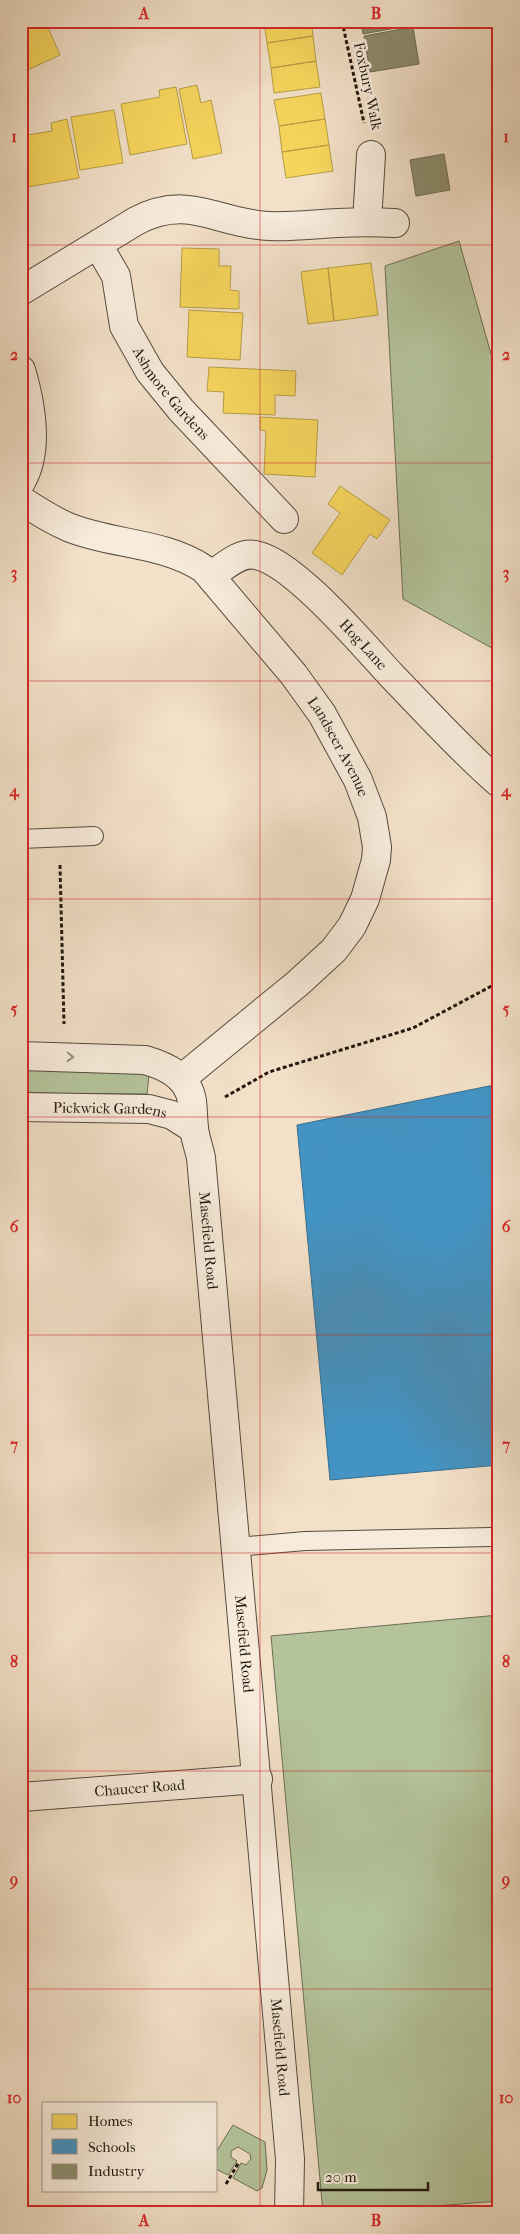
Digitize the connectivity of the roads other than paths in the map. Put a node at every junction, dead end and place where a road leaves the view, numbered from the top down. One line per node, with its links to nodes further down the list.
1 (371, 155): 2 (street)
2 (367, 222): 3 (street); 4 (street)
3 (395, 223)
4 (98, 245): 5 (street); 9 (street, Ashmore Gardens)
5 (21, 291)
6 (21, 370): 7 (street)
7 (21, 482)
8 (21, 500): 10 (street, Landseer Avenue)
9 (284, 519)
10 (212, 576): 11 (street, Hog Lane); 15 (street, Landseer Avenue)
11 (499, 783)
12 (94, 836): 13 (lane)
13 (21, 839)
14 (21, 1056): 15 (street, one-way to 15)
15 (181, 1079): 17 (street, Masefield Road)
16 (21, 1107): 17 (street, Pickwick Gardens)
17 (194, 1130): 19 (street, Masefield Road)
18 (491, 1537): 19 (lane)
19 (237, 1546): 20 (street, Masefield Road)
20 (258, 1779): 21 (street, Chaucer Road); 22 (street, Masefield Road)
21 (21, 1797)
22 (289, 2213)

